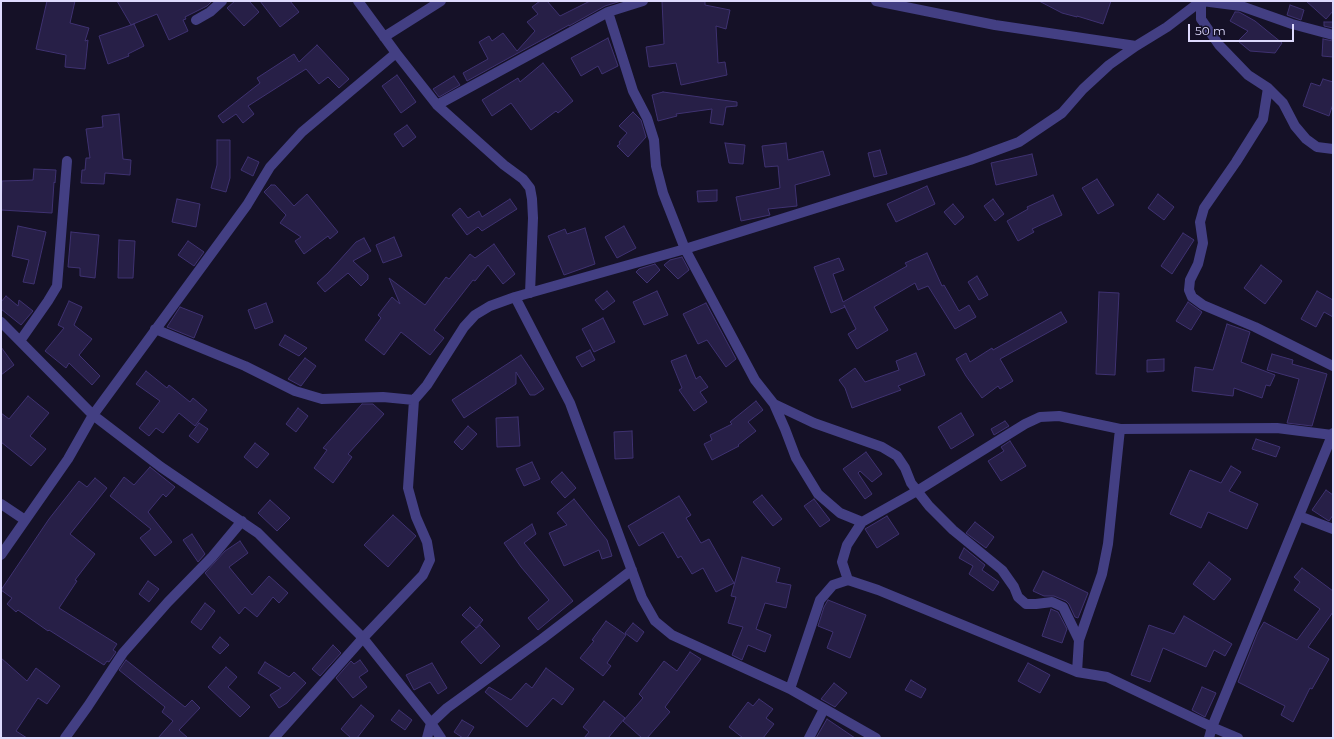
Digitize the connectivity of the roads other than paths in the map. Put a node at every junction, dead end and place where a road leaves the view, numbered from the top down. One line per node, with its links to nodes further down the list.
1 (222, 1): 8 (street)
2 (358, 1): 10 (street)
3 (441, 1): 10 (street)
4 (643, 1): 7 (street)
5 (876, 1): 11 (street)
6 (1202, 1): 9 (street)
7 (608, 12): 14 (street); 17 (street)
8 (196, 20)
9 (1333, 34)
10 (384, 37): 12 (street)
11 (1136, 46): 13 (street); 17 (street)
12 (396, 53): 14 (street); 21 (street)
13 (1268, 88): 15 (street); 23 (street)
14 (437, 105): 18 (street)
15 (1333, 149)
16 (67, 161): 22 (street)
17 (685, 249): 18 (street); 25 (street)
18 (530, 293): 19 (street)
19 (516, 297): 24 (street); 37 (street)
20 (1, 322): 22 (street)
21 (155, 329): 24 (street); 26 (street)
22 (20, 341): 26 (street)
23 (1333, 366)
24 (414, 400): 39 (street)
25 (774, 404): 29 (street); 34 (street)
26 (93, 415): 32 (street); 33 (street)
27 (1120, 428): 28 (street); 29 (street); 40 (street)
28 (1333, 434): 31 (street)
29 (917, 490): 34 (street); 40 (street)
30 (1, 504): 32 (street)
31 (1299, 516): 35 (street); 45 (street)
32 (25, 520): 36 (street)
33 (242, 521): 39 (street); 46 (street)
34 (862, 522): 38 (street)
35 (1333, 529)
36 (1, 555)
37 (632, 570): 42 (street); 44 (street)
38 (848, 580): 41 (street); 42 (street)
39 (363, 638): 44 (street); 47 (street)
40 (1079, 640): 41 (street)
41 (1077, 672): 45 (street)
42 (790, 689): 43 (street)
43 (824, 709): 50 (street); 51 (street)
44 (431, 723): 48 (street); 49 (street)
45 (1212, 727): 52 (street); 53 (street)
46 (65, 738)
47 (274, 738)
48 (427, 738)
49 (441, 738)
50 (809, 738)
51 (876, 738)
52 (1209, 738)
53 (1238, 738)

